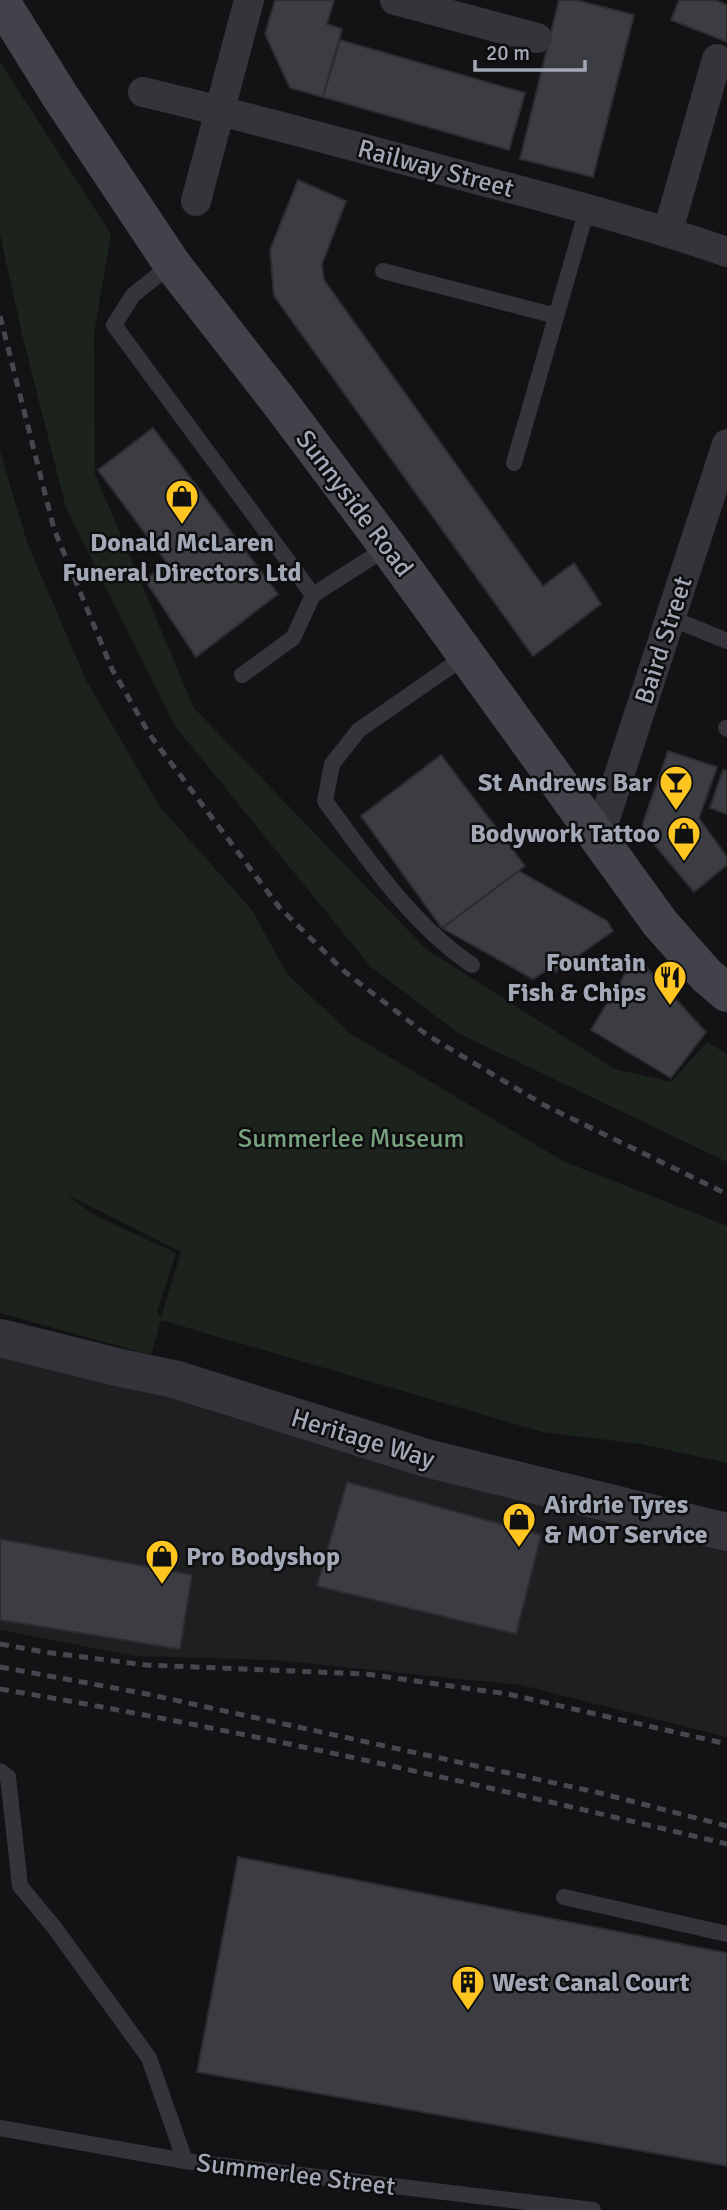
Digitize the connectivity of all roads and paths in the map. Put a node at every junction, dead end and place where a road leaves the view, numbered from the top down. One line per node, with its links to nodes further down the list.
1 (0, 0): 12 (main road, Sunnyside Road)
2 (249, 0): 7 (street)
3 (395, 0): 4 (street)
4 (537, 38)
5 (717, 59): 10 (street)
6 (143, 92): 7 (street, Railway Street)
7 (220, 110): 8 (street); 9 (street, Railway Street)
8 (196, 201)
9 (587, 209): 10 (street, Railway Street); 14 (lane)
10 (668, 231): 11 (street, Railway Street)
11 (727, 252)
12 (172, 264): 17 (main road, Sunnyside Road); 18 (lane)
13 (383, 271): 14 (lane)
14 (556, 316): 16 (lane)
15 (727, 444): 19 (street, Baird Street)
16 (514, 463)
17 (388, 547): 18 (lane); 21 (main road, Sunnyside Road)
18 (313, 595): 22 (lane)
19 (671, 618): 20 (lane); 23 (street, Baird Street)
20 (727, 641)
21 (467, 656): 23 (main road, Sunnyside Road); 24 (lane)
22 (242, 675)
23 (599, 837): 25 (main road, Sunnyside Road)
24 (472, 965)
25 (727, 993)
26 (0, 1338): 27 (street, Heritage Way)
27 (727, 1532)
28 (0, 1771): 32 (lane)
29 (564, 1897): 30 (lane)
30 (727, 1934)
31 (0, 2128): 32 (lane, Summerlee Street)
32 (185, 2161): 33 (lane, Summerlee Street)
33 (593, 2210)

